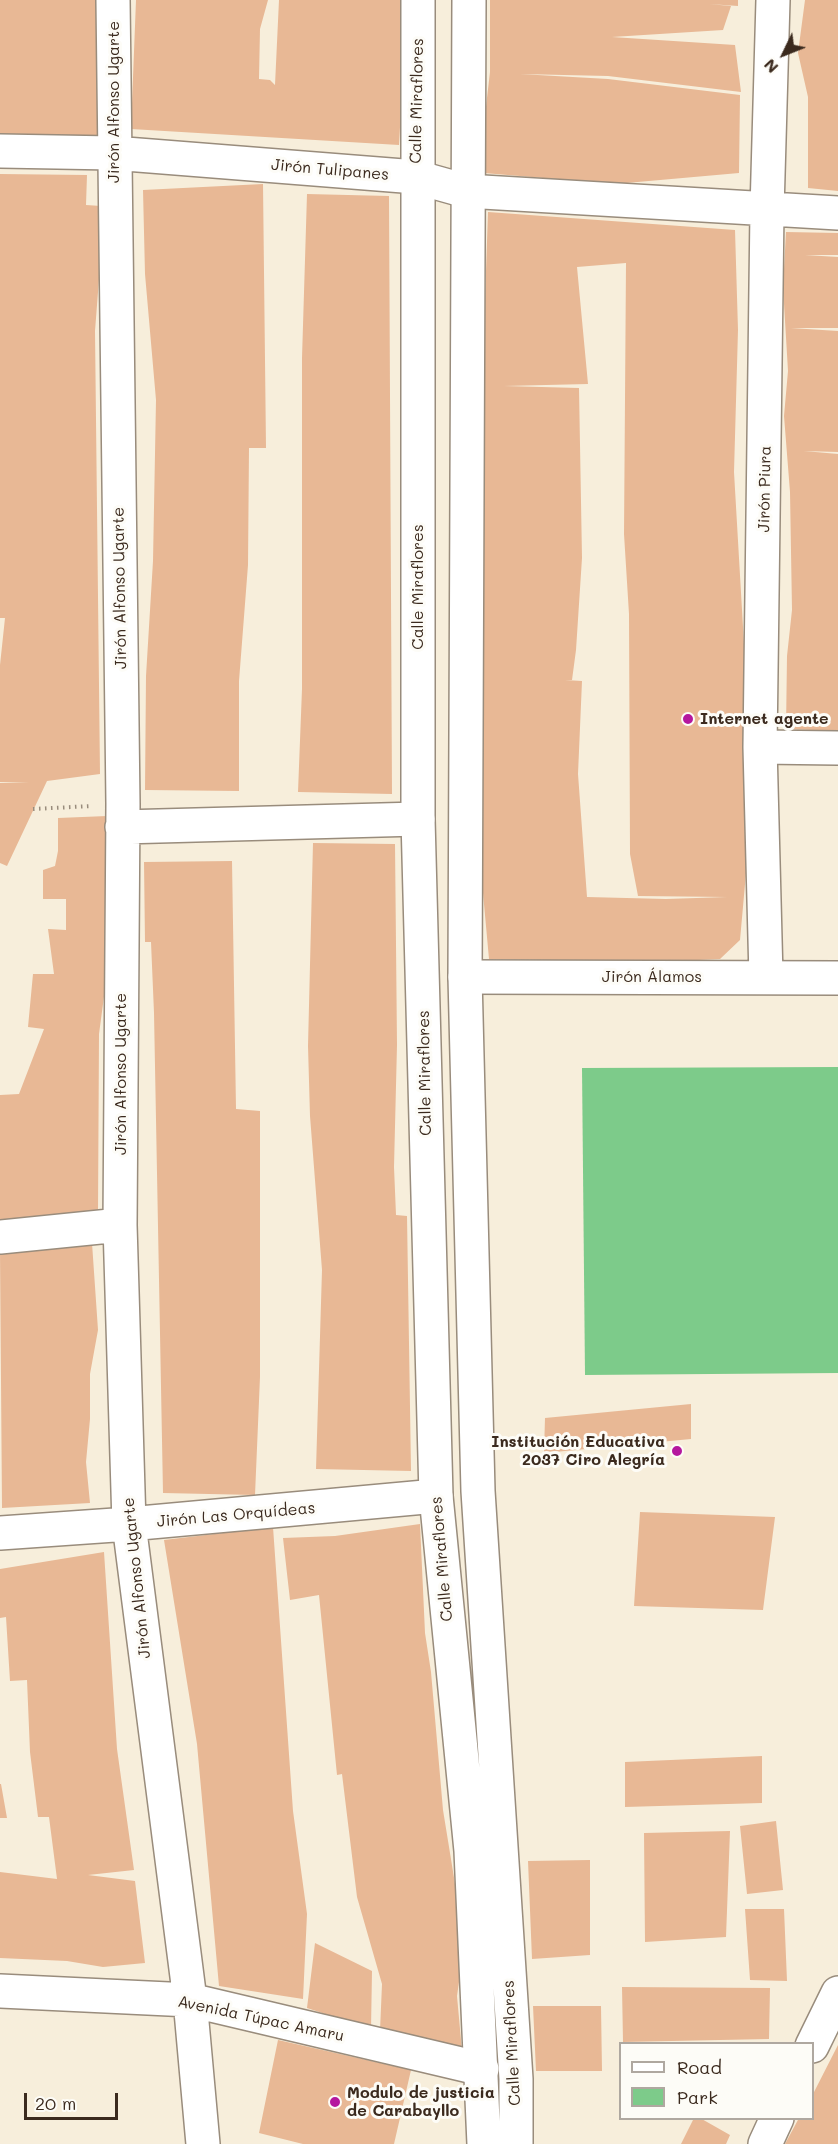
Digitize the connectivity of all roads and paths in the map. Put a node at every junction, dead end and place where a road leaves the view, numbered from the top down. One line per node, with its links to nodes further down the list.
1 (113, 0): 6 (street, Jirón Alfonso Ugarte)
2 (418, 0): 7 (street, Calle Miraflores)
3 (469, 0): 8 (street, Calle Miraflores)
4 (773, 0): 9 (street, Jirón Piura)
5 (0, 151): 6 (street, Jirón Tulipanes)
6 (113, 153): 7 (street, Jirón Tulipanes); 14 (street, Jirón Alfonso Ugarte)
7 (416, 177): 8 (street, Jirón Tulipanes); 15 (street, Calle Miraflores)
8 (466, 191): 9 (street, Jirón Tulipanes); 16 (street, Calle Miraflores)
9 (767, 210): 10 (street, Jirón Tulipanes); 11 (street, Jirón Piura)
10 (838, 213)
11 (760, 747): 12 (street); 17 (street, Jirón Piura)
12 (838, 748)
13 (33, 809): 14 (path)
14 (123, 816): 15 (street); 19 (street, Jirón Alfonso Ugarte)
15 (418, 819): 21 (street, Calle Miraflores)
16 (465, 977): 17 (street, Jirón Álamos); 32 (street, Calle Miraflores)
17 (766, 978): 18 (street, Jirón Álamos)
18 (838, 978)
19 (120, 1225): 20 (street); 22 (street, Jirón Alfonso Ugarte)
20 (0, 1237)
21 (436, 1496): 22 (street, Jirón Las Orquídeas); 28 (street, Calle Miraflores)
22 (129, 1524): 23 (street, Jirón Las Orquídeas); 26 (street, Jirón Alfonso Ugarte)
23 (0, 1533)
24 (0, 1990): 26 (street, Avenida Túpac Amaru)
25 (838, 1993): 27 (street)
26 (190, 2000): 28 (street, Avenida Túpac Amaru); 30 (street, Jirón Alfonso Ugarte)
27 (814, 2044)
28 (482, 2069): 31 (street, Calle Miraflores)
29 (776, 2120): 33 (street)
30 (203, 2144)
31 (484, 2144)
32 (516, 2144)
33 (765, 2144)

